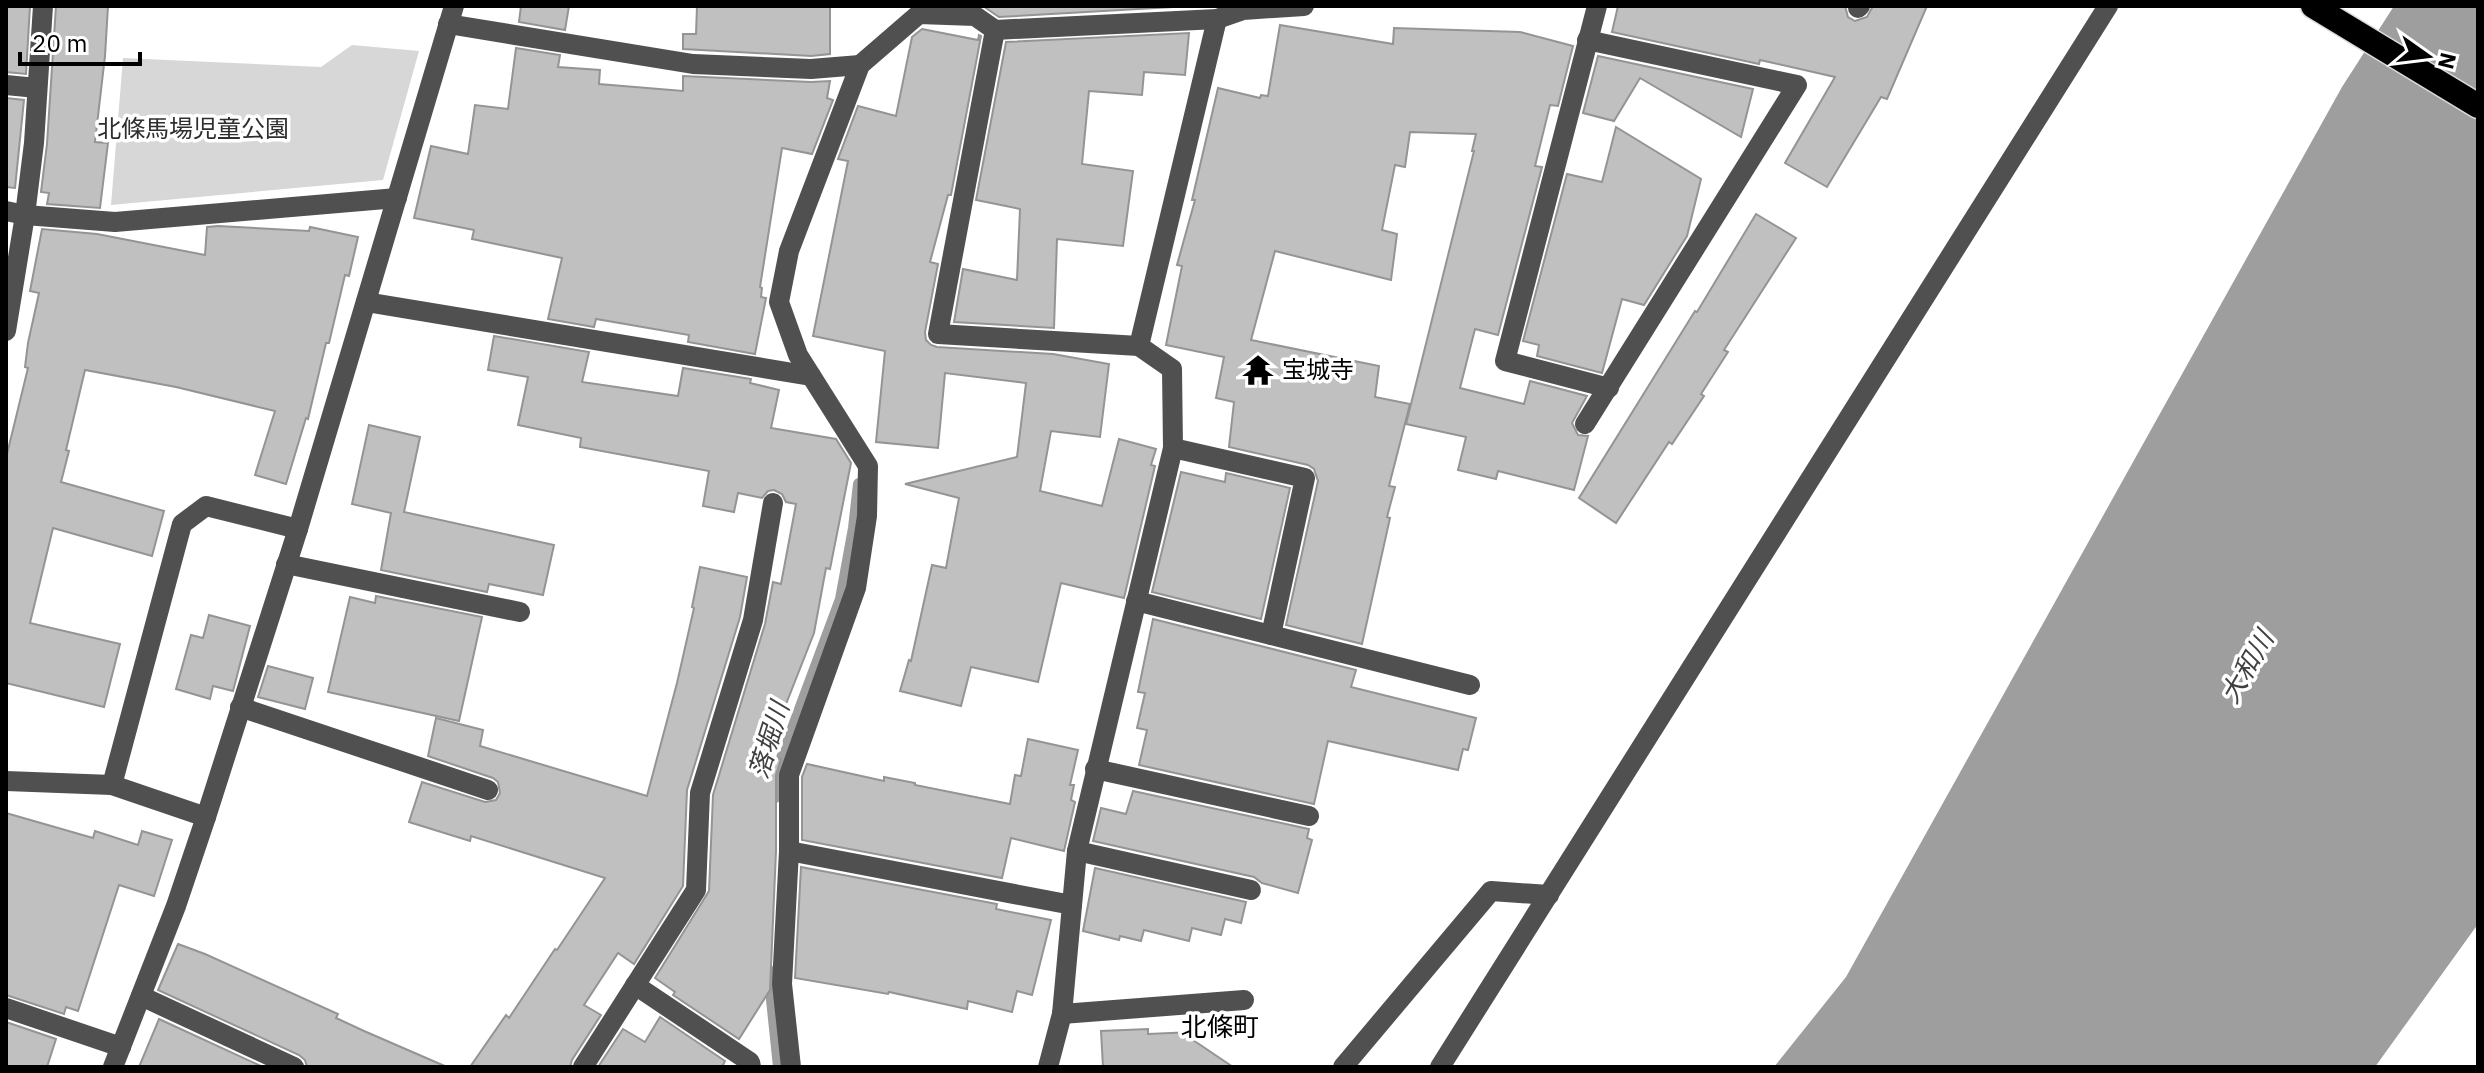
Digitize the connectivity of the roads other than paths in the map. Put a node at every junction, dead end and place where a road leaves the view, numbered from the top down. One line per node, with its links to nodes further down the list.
1 (43, 6): 13 (street)
2 (1304, 6): 8 (street)
3 (1597, 6): 10 (street)
4 (2108, 6): 41 (street)
5 (2313, 6): 14 (highway)
6 (955, 10): 9 (street); 11 (street)
7 (451, 15): 11 (street); 15 (street)
8 (1217, 19): 9 (street); 19 (street)
9 (995, 30): 19 (street)
10 (1587, 40): 21 (street); 21 (street)
11 (860, 65): 20 (street)
12 (6, 85): 13 (street)
13 (37, 88): 16 (street)
14 (2478, 106)
15 (397, 198): 16 (street); 17 (street)
16 (16, 213): 18 (street)
17 (366, 302): 20 (street); 25 (street)
18 (6, 331)
19 (1139, 346): 23 (street)
20 (811, 376): 38 (street)
21 (1609, 388): 22 (street)
22 (1585, 424)
23 (1173, 448): 27 (street); 29 (street)
24 (773, 503): 43 (street)
25 (298, 529): 26 (street); 34 (street)
26 (286, 564): 28 (street); 31 (street)
27 (1136, 601): 29 (street); 32 (street)
28 (520, 612)
29 (1271, 635): 30 (street)
30 (1470, 685)
31 (240, 707): 35 (street); 37 (street)
32 (1095, 769): 36 (street); 39 (street)
33 (6, 781): 34 (street)
34 (112, 785): 37 (street)
35 (488, 790)
36 (1309, 816)
37 (206, 817): 44 (street)
38 (789, 851): 42 (street); 53 (street)
39 (1077, 851): 40 (street); 42 (street)
40 (1251, 890)
41 (1549, 895): 55 (street); 56 (street)
42 (1072, 905): 47 (street)
43 (635, 985): 51 (street); 52 (street)
44 (141, 996): 48 (street); 50 (street)
45 (1244, 1000): 47 (street)
46 (6, 1008): 48 (street)
47 (1062, 1014): 54 (street)
48 (121, 1047): 49 (street)
49 (113, 1067)
50 (294, 1067)
51 (583, 1067)
52 (751, 1067)
53 (791, 1067)
54 (1048, 1067)
55 (1343, 1067)
56 (1440, 1067)

